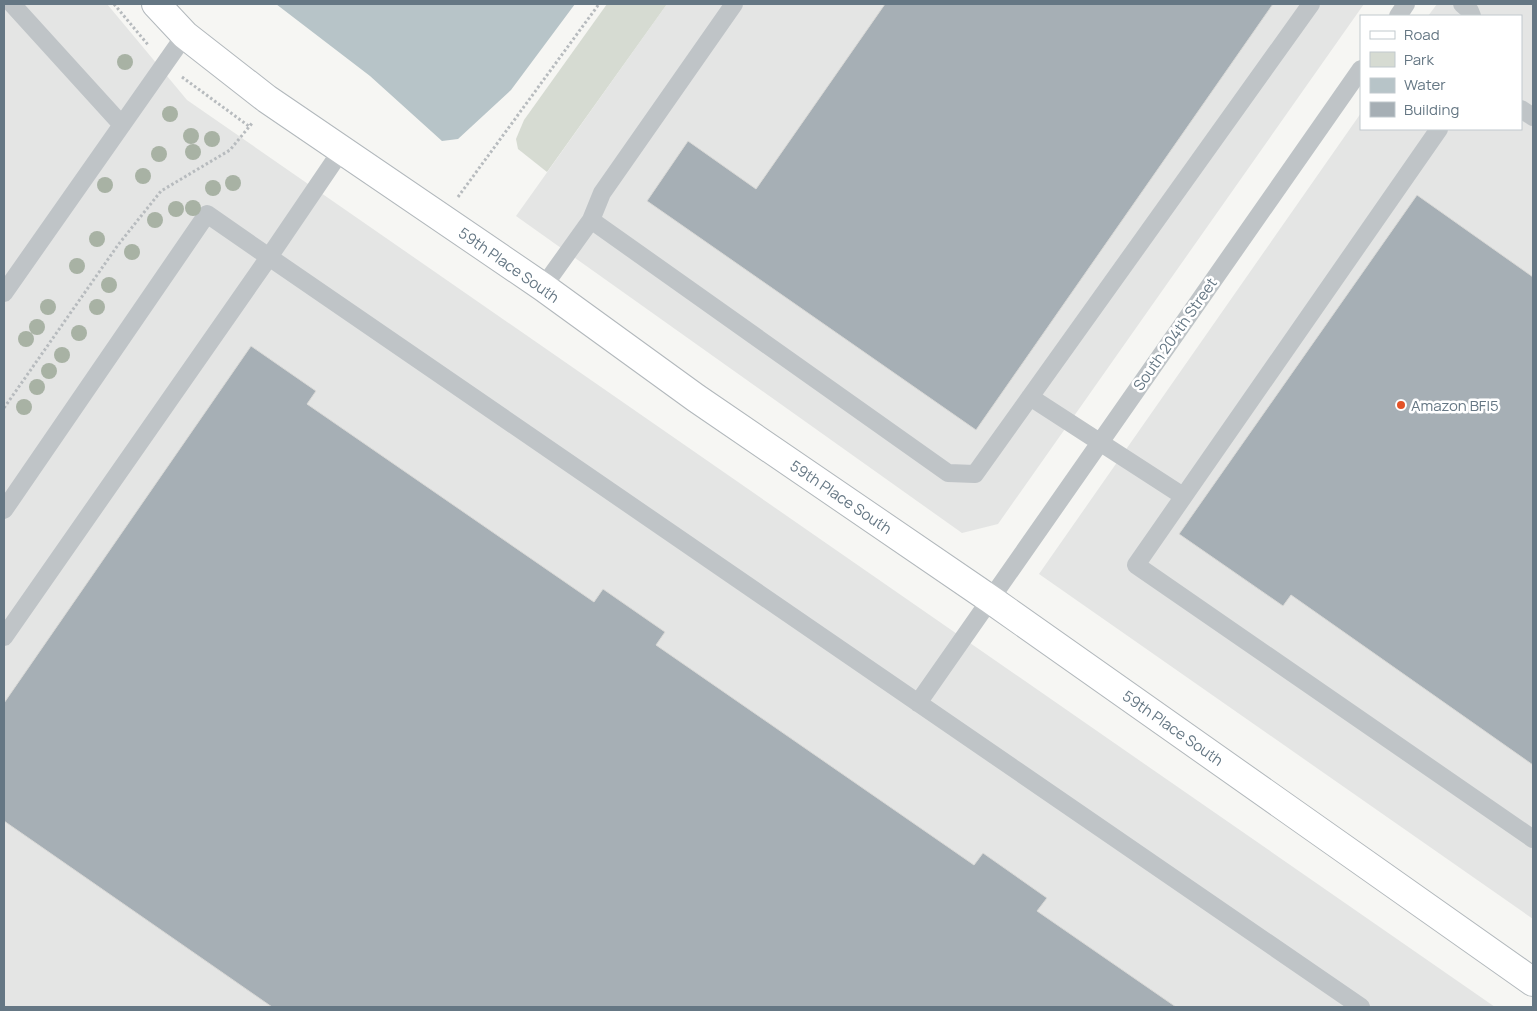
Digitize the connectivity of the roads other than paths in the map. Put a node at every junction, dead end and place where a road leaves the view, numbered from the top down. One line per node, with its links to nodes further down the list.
1 (12, 4): 13 (lane)
2 (156, 4): 9 (street, 59th Place South)
3 (734, 4): 16 (lane)
4 (1311, 4): 20 (lane)
5 (1406, 4): 7 (lane)
6 (1462, 4): 8 (lane)
7 (1399, 15)
8 (1472, 15)
9 (185, 35): 13 (lane); 15 (street, 59th Place South)
10 (1360, 70): 21 (lane, South 204th Street)
11 (1522, 110): 12 (lane)
12 (1533, 118)
13 (122, 125): 19 (lane)
14 (1437, 130): 22 (lane)
15 (341, 151): 17 (lane); 18 (street, 59th Place South)
16 (591, 220): 18 (lane); 20 (lane)
17 (269, 257): 23 (lane); 25 (lane); 26 (lane)
18 (543, 287): 24 (street, 59th Place South)
19 (4, 293)
20 (1030, 397): 21 (lane)
21 (1100, 441): 22 (lane); 24 (lane, South 204th Street)
22 (1183, 496): 27 (lane)
23 (4, 510)
24 (990, 599): 26 (lane, South 204th Street); 28 (street, 59th Place South)
25 (4, 637)
26 (918, 703): 29 (lane)
27 (1533, 839)
28 (1533, 982)
29 (1361, 1007)

